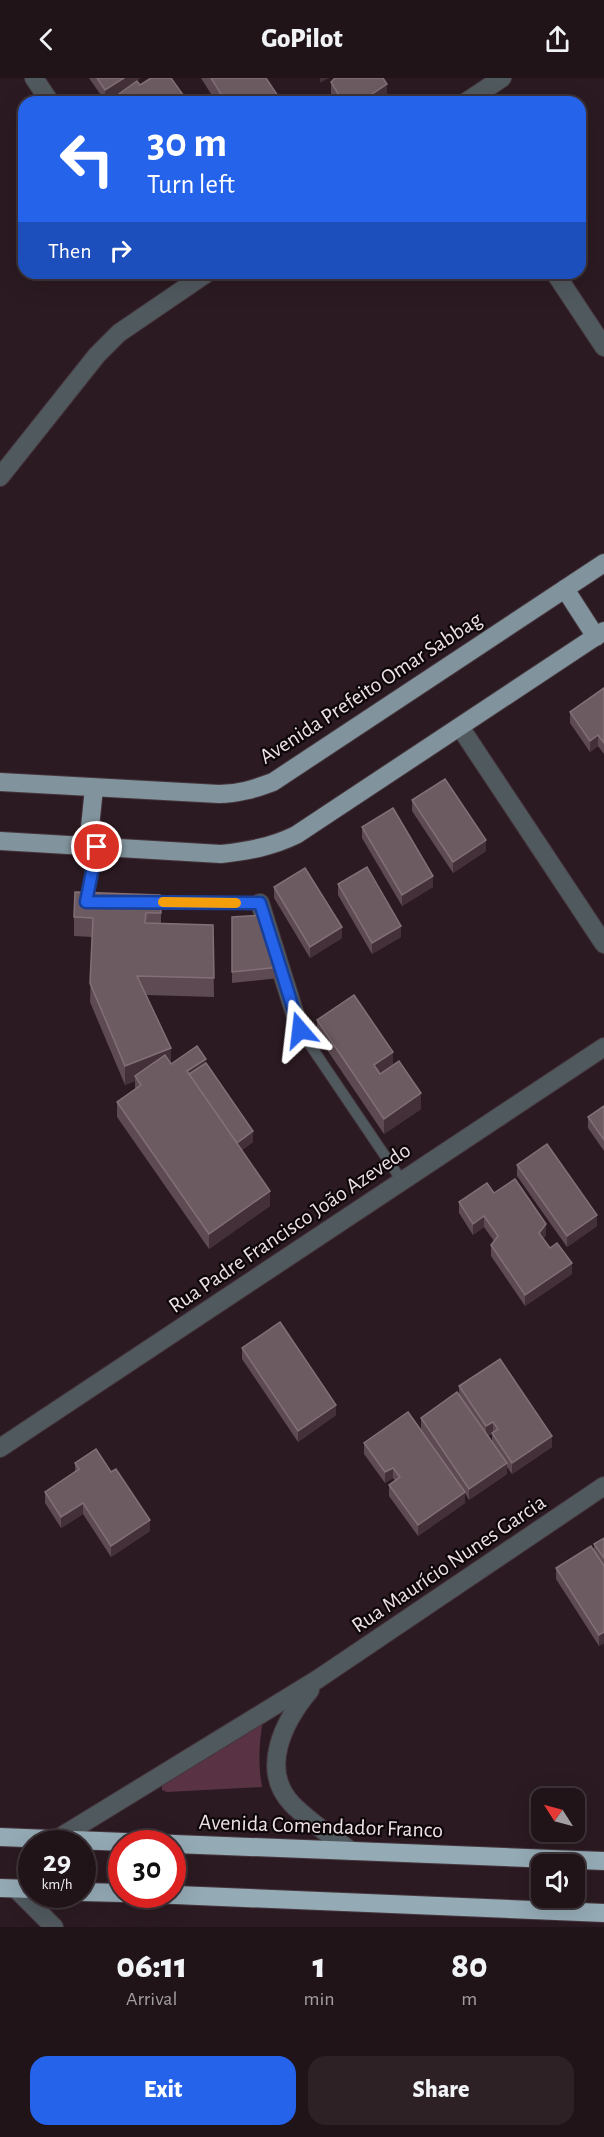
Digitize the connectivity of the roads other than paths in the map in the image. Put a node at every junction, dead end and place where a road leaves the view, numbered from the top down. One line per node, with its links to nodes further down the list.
1 (34, 78): 3 (street)
2 (502, 78): 4 (street)
3 (46, 96)
4 (475, 96)
5 (198, 279): 8 (street)
6 (559, 279): 7 (street)
7 (604, 347)
8 (0, 477)
9 (604, 563): 10 (main road, Avenida Prefeito Omar Sabbag)
10 (565, 589): 11 (main road); 14 (main road, Avenida Prefeito Omar Sabbag)
11 (600, 634): 12 (main road)
12 (460, 727): 16 (main road); 20 (street)
13 (0, 782): 14 (main road, Avenida Prefeito Omar Sabbag)
14 (94, 788): 16 (main road)
15 (0, 841): 16 (main road)
16 (93, 847): 17 (lane)
17 (97, 902)
18 (132, 902): 19 (lane)
19 (260, 903): 21 (street)
20 (604, 944)
21 (300, 1030): 23 (lane)
22 (604, 1047): 23 (street, Rua Padre Francisco João Azevedo)
23 (402, 1181): 24 (street, Rua Padre Francisco João Azevedo)
24 (0, 1448)
25 (604, 1486): 26 (street, Rua Maurício Nunes Garcia)
26 (318, 1679): 27 (street, Rua Maurício Nunes Garcia); 31 (street, Rua Maurício Nunes Garcia)
27 (72, 1830)
28 (0, 1837): 29 (highway, Avenida Comendador Franco)
29 (18, 1838)
30 (96, 1841): 31 (highway, Avenida Comendador Franco)
31 (351, 1851): 32 (highway, Avenida Comendador Franco)
32 (604, 1861)
33 (16, 1889): 36 (street)
34 (186, 1895): 35 (highway)
35 (604, 1913)
36 (54, 1927)

